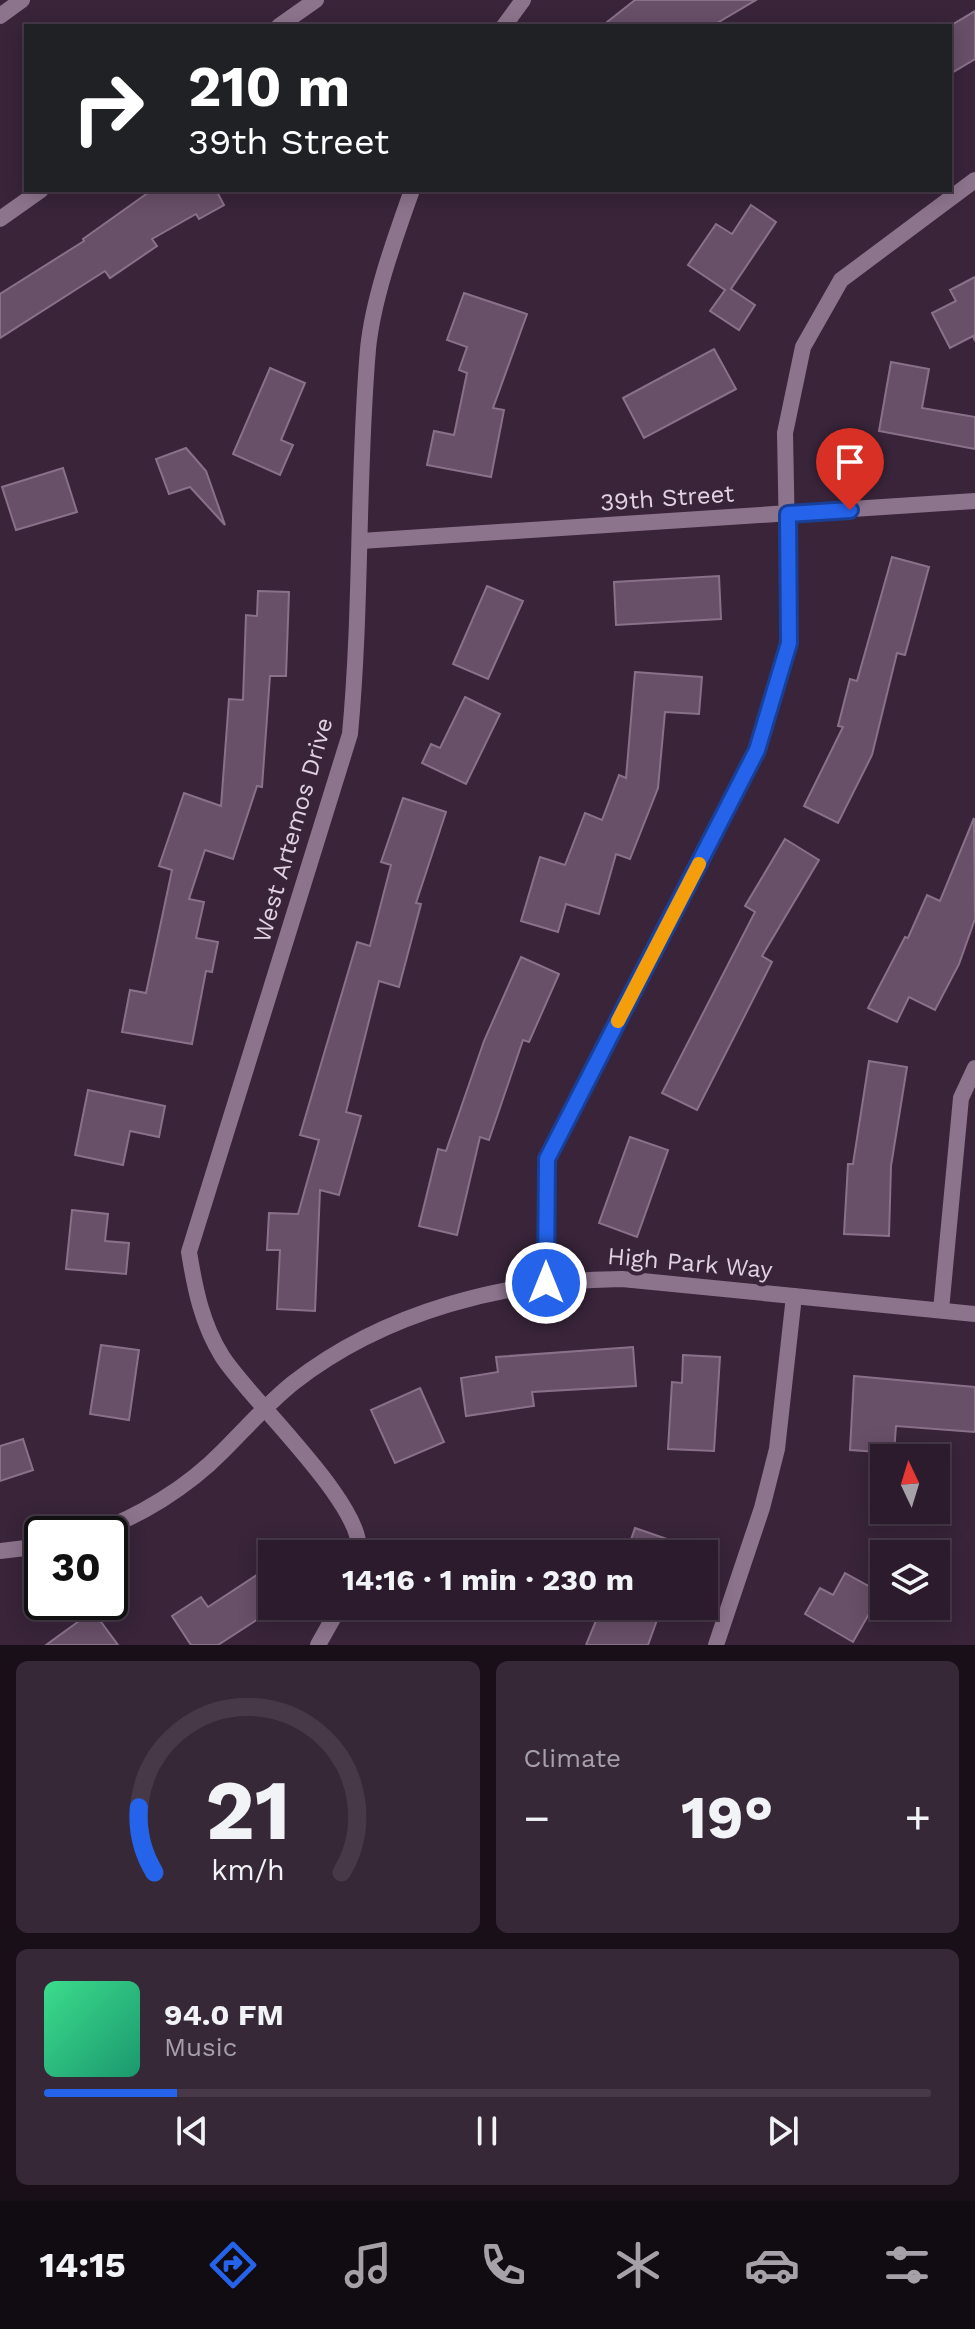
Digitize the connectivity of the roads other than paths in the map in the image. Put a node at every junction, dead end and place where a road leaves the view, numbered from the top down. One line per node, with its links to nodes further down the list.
1 (22, 0): 4 (street)
2 (316, 0): 5 (street)
3 (523, 0): 6 (street)
4 (0, 16)
5 (282, 24)
6 (505, 24)
7 (975, 180): 12 (street)
8 (38, 192): 10 (street)
9 (411, 192): 13 (street, West Artemos Drive)
10 (0, 219)
11 (975, 501): 12 (street, 39th Street)
12 (788, 514): 13 (street, 39th Street); 15 (street)
13 (361, 541): 19 (street, West Artemos Drive)
14 (975, 1068): 17 (street)
15 (546, 1283): 16 (street, High Park Way); 19 (street, High Park Way)
16 (794, 1296): 17 (street, High Park Way); 26 (street)
17 (941, 1310): 18 (street, High Park Way)
18 (975, 1314)
19 (265, 1407): 20 (street, High Park Way); 21 (street, West Artemos Drive)
20 (128, 1518)
21 (358, 1540)
22 (24, 1548): 23 (street)
23 (0, 1551)
24 (332, 1620): 25 (street)
25 (318, 1645)
26 (716, 1645)

